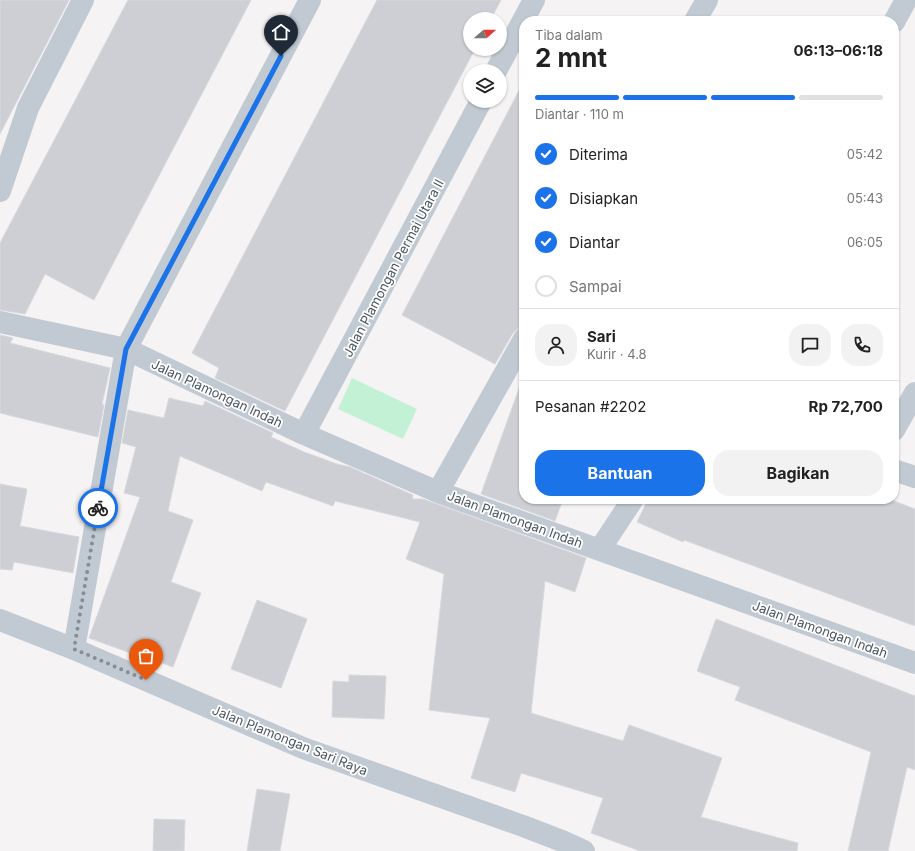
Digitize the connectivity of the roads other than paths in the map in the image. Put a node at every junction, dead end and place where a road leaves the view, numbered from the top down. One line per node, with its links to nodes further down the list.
1 (83, 0): 12 (street)
2 (310, 0): 16 (street)
3 (534, 0): 6 (street)
4 (707, 0): 7 (street)
5 (906, 0): 8 (street)
6 (525, 16)
7 (698, 16)
8 (897, 16)
9 (519, 28): 10 (street)
10 (500, 64)
11 (476, 108): 19 (street, Jalan Plamongan Permai Utara II)
12 (4, 160): 13 (street)
13 (0, 191)
14 (0, 322): 16 (street, Jalan Plamongan Indah)
15 (519, 348): 22 (street)
16 (126, 349): 19 (street, Jalan Plamongan Indah); 26 (street)
17 (915, 393): 18 (street)
18 (899, 421)
19 (304, 434): 22 (street, Jalan Plamongan Indah)
20 (899, 472): 21 (street)
21 (915, 477)
22 (438, 492): 24 (street, Jalan Plamongan Indah)
23 (630, 504): 24 (street)
24 (600, 550): 27 (street, Jalan Plamongan Indah)
25 (0, 620): 26 (street, Jalan Plamongan Sari Raya)
26 (74, 649): 28 (street, Jalan Plamongan Sari Raya)
27 (915, 663)
28 (584, 851)

